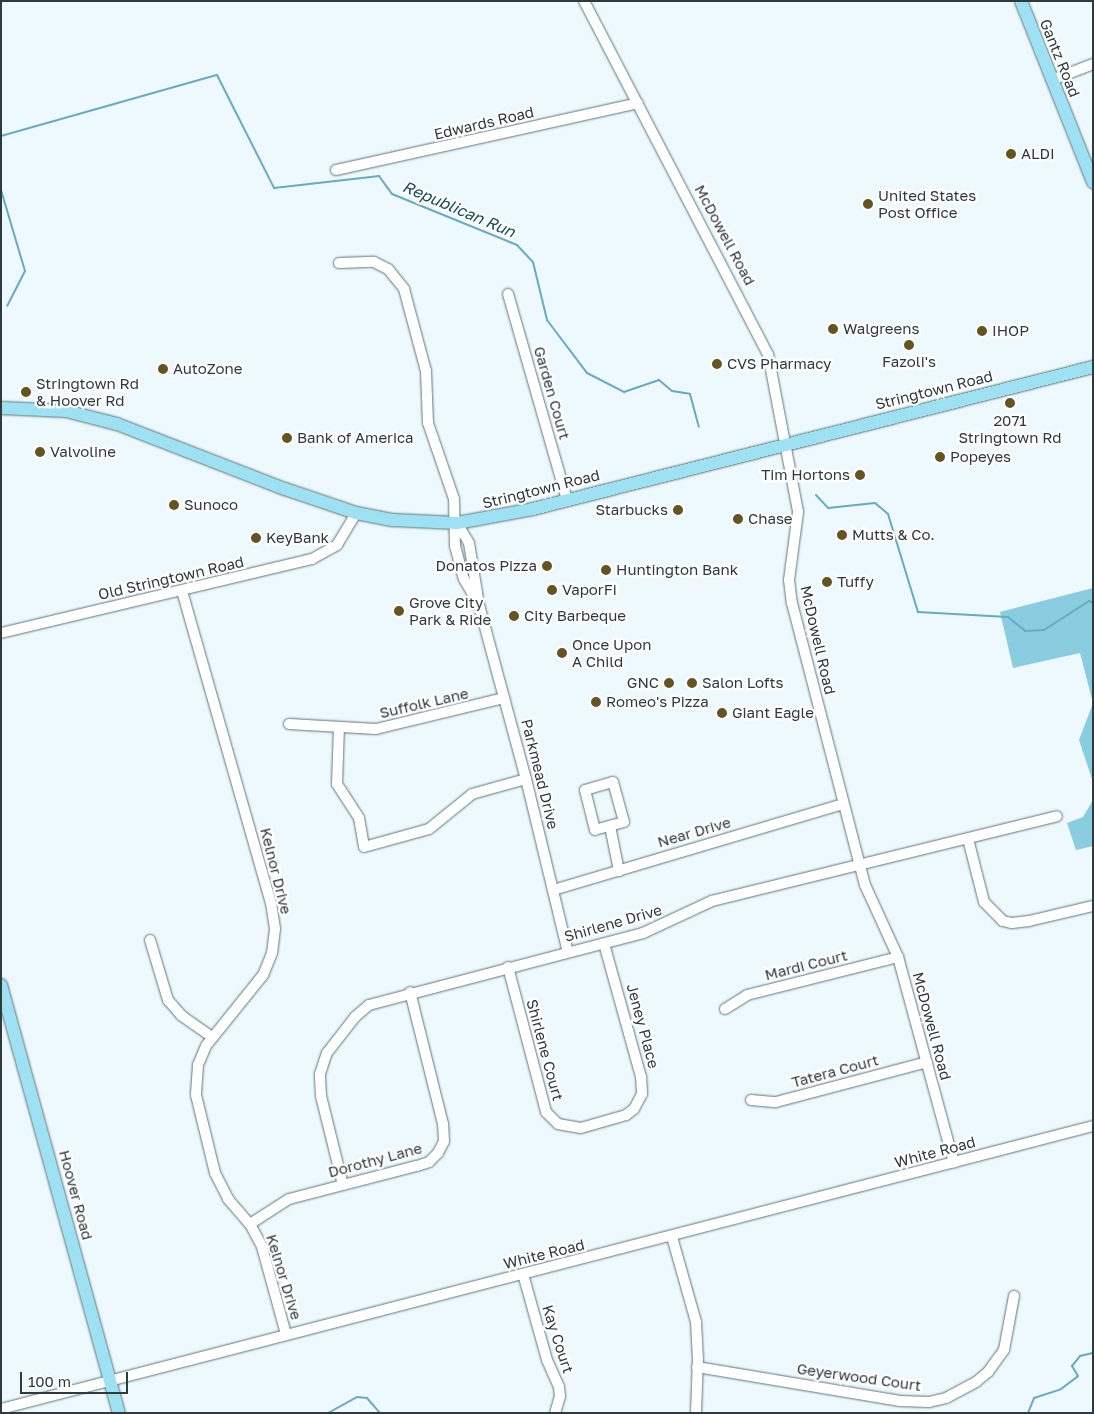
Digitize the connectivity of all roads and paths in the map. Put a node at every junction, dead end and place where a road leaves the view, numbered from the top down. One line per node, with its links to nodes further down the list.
1 (584, 1): 5 (street, McDowell Road)
2 (1020, 1): 4 (main road, Gantz Road)
3 (1093, 64): 4 (street)
4 (1052, 80): 7 (main road, Gantz Road)
5 (638, 103): 6 (street, Edwards Road); 12 (street, McDowell Road)
6 (336, 170)
7 (1093, 182)
8 (339, 263): 15 (street, Parkmead Drive)
9 (508, 294): 13 (street, Garden Court)
10 (1093, 367): 12 (main road, Stringtown Road)
11 (1, 408): 14 (main road, Stringtown Road)
12 (784, 445): 13 (main road, Stringtown Road); 22 (street, McDowell Road)
13 (567, 500): 15 (main road, Stringtown Road)
14 (356, 513): 15 (main road, Stringtown Road); 16 (street, Old Stringtown Road)
15 (457, 523): 18 (street, Parkmead Drive)
16 (182, 591): 17 (street, Old Stringtown Road); 38 (street, Kelnor Drive)
17 (1, 633)
18 (504, 698): 20 (street, Suffolk Lane); 21 (street, Parkmead Drive)
19 (289, 724): 20 (street, Suffolk Lane)
20 (339, 727): 21 (street)
21 (526, 779): 28 (street, Parkmead Drive)
22 (843, 804): 26 (street, McDowell Road); 27 (street, Near Drive)
23 (1057, 816): 25 (street, Shirlene Drive)
24 (610, 826): 24 (street); 27 (street)
25 (968, 838): 26 (street, Shirlene Drive); 29 (street)
26 (859, 864): 31 (street, Shirlene Drive); 33 (street, McDowell Road)
27 (619, 871): 28 (street, Near Drive)
28 (553, 890): 32 (street, Parkmead Drive)
29 (1093, 906)
30 (150, 940): 38 (street)
31 (604, 944): 32 (street, Shirlene Drive); 41 (street, Jeney Place)
32 (568, 952): 34 (street, Shirlene Drive)
33 (898, 957): 37 (street, Mardi Court); 39 (street, McDowell Road)
34 (508, 967): 36 (street, Shirlene Drive); 41 (street, Shirlene Court)
35 (1, 985): 51 (main road, Hoover Road)
36 (410, 992): 44 (street, Shirlene Drive); 44 (street, Dorothy Lane)
37 (726, 1009)
38 (212, 1037): 45 (street, Kelnor Drive)
39 (926, 1062): 40 (street, Tatera Court); 43 (street, McDowell Road)
40 (751, 1100)
41 (600, 1123)
42 (1093, 1126): 43 (street, White Road)
43 (954, 1163): 46 (street, White Road)
44 (343, 1185): 45 (street, Dorothy Lane)
45 (250, 1224): 49 (street, Kelnor Drive)
46 (672, 1237): 47 (street, White Road); 50 (street)
47 (523, 1274): 49 (street, White Road); 54 (street, Kay Court)
48 (1014, 1296): 50 (street, Geyerwood Court)
49 (286, 1334): 51 (street, White Road)
50 (697, 1367): 55 (street)
51 (110, 1379): 52 (street, White Road); 53 (main road, Hoover Road)
52 (1, 1409)
53 (119, 1413)
54 (555, 1413)
55 (696, 1413)

